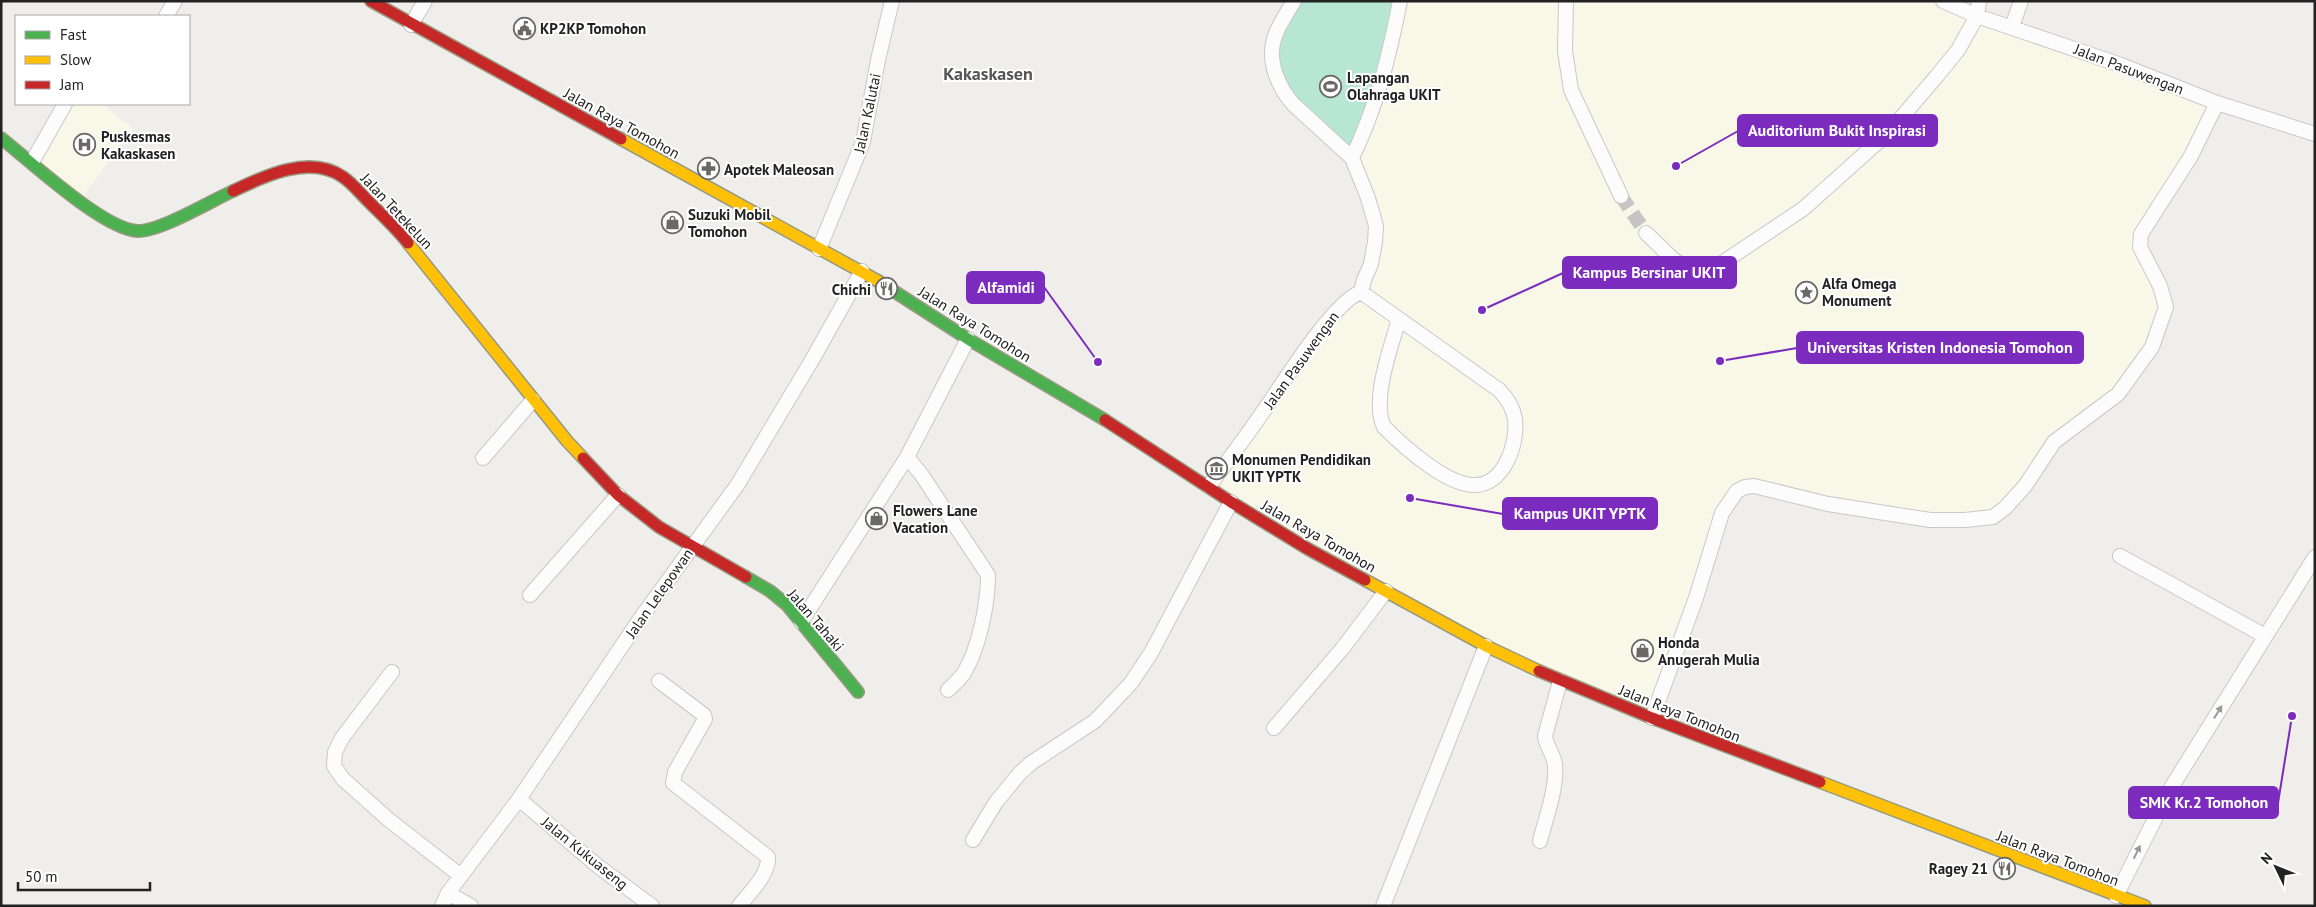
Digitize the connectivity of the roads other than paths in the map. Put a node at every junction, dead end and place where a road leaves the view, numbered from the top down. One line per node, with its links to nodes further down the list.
1 (175, 1): 11 (street)
2 (371, 1): 13 (main road, Jalan Raya Tomohon)
3 (425, 1): 13 (street)
4 (892, 1): 23 (street, Jalan Kalutai)
5 (1294, 1): 19 (street)
6 (1400, 1): 19 (street)
7 (1566, 1): 21 (street)
8 (1944, 1): 12 (street, Jalan Pasuwengan)
9 (1979, 1): 12 (street)
10 (2022, 1): 14 (street)
11 (167, 15)
12 (1977, 16): 14 (street, Jalan Pasuwengan); 22 (street)
13 (411, 25): 23 (main road, Jalan Raya Tomohon)
14 (2012, 27): 15 (street, Jalan Pasuwengan)
15 (2217, 103): 17 (street, Jalan Pasuwengan); 47 (street)
16 (64, 105): 20 (street)
17 (2315, 134)
18 (3, 143): 20 (main road, Jalan Tetekelun)
19 (1352, 158): 25 (street)
20 (32, 162): 28 (main road, Jalan Tetekelun)
21 (1622, 196)
22 (1646, 233)
23 (819, 249): 24 (main road, Jalan Raya Tomohon)
24 (862, 271): 27 (main road, Jalan Raya Tomohon); 34 (street, Jalan Lelepowan)
25 (1362, 292): 26 (street); 31 (street, Jalan Pasuwengan)
26 (1399, 319): 26 (street)
27 (968, 338): 29 (street); 31 (main road, Jalan Raya Tomohon)
28 (533, 400): 30 (street); 32 (main road, Jalan Tetekelun)
29 (907, 457): 39 (street); 45 (street)
30 (483, 458)
31 (1209, 486): 33 (main road, Jalan Raya Tomohon)
32 (618, 495): 34 (main road, Jalan Tetekelun); 38 (street)
33 (1231, 502): 37 (main road, Jalan Raya Tomohon); 50 (street)
34 (692, 545): 39 (main road, Jalan Tahaki); 49 (street, Jalan Lelepowan)
35 (2120, 556): 40 (street)
36 (2315, 557): 40 (street)
37 (1386, 591): 41 (main road, Jalan Raya Tomohon); 48 (street)
38 (530, 595)
39 (801, 622): 46 (main road, Jalan Tahaki)
40 (2265, 636): 53 (street, one-way to 40)
41 (1486, 646): 44 (main road, Jalan Raya Tomohon); 58 (street)
42 (392, 672): 52 (street)
43 (660, 680): 57 (street)
44 (1560, 681): 47 (main road, Jalan Raya Tomohon); 51 (street)
45 (948, 690)
46 (858, 692)
47 (1652, 718): 53 (main road, Jalan Raya Tomohon)
48 (1274, 728)
49 (519, 799): 52 (street, Jalan Lelepowan); 56 (street, Jalan Kukuaseng)
50 (973, 840)
51 (1540, 841)
52 (461, 876): 54 (street, Jalan Lelepowan)
53 (2116, 896): 59 (main road, Jalan Raya Tomohon)
54 (445, 900): 55 (street)
55 (471, 906)
56 (652, 906)
57 (739, 906)
58 (1383, 906)
59 (2146, 906)

